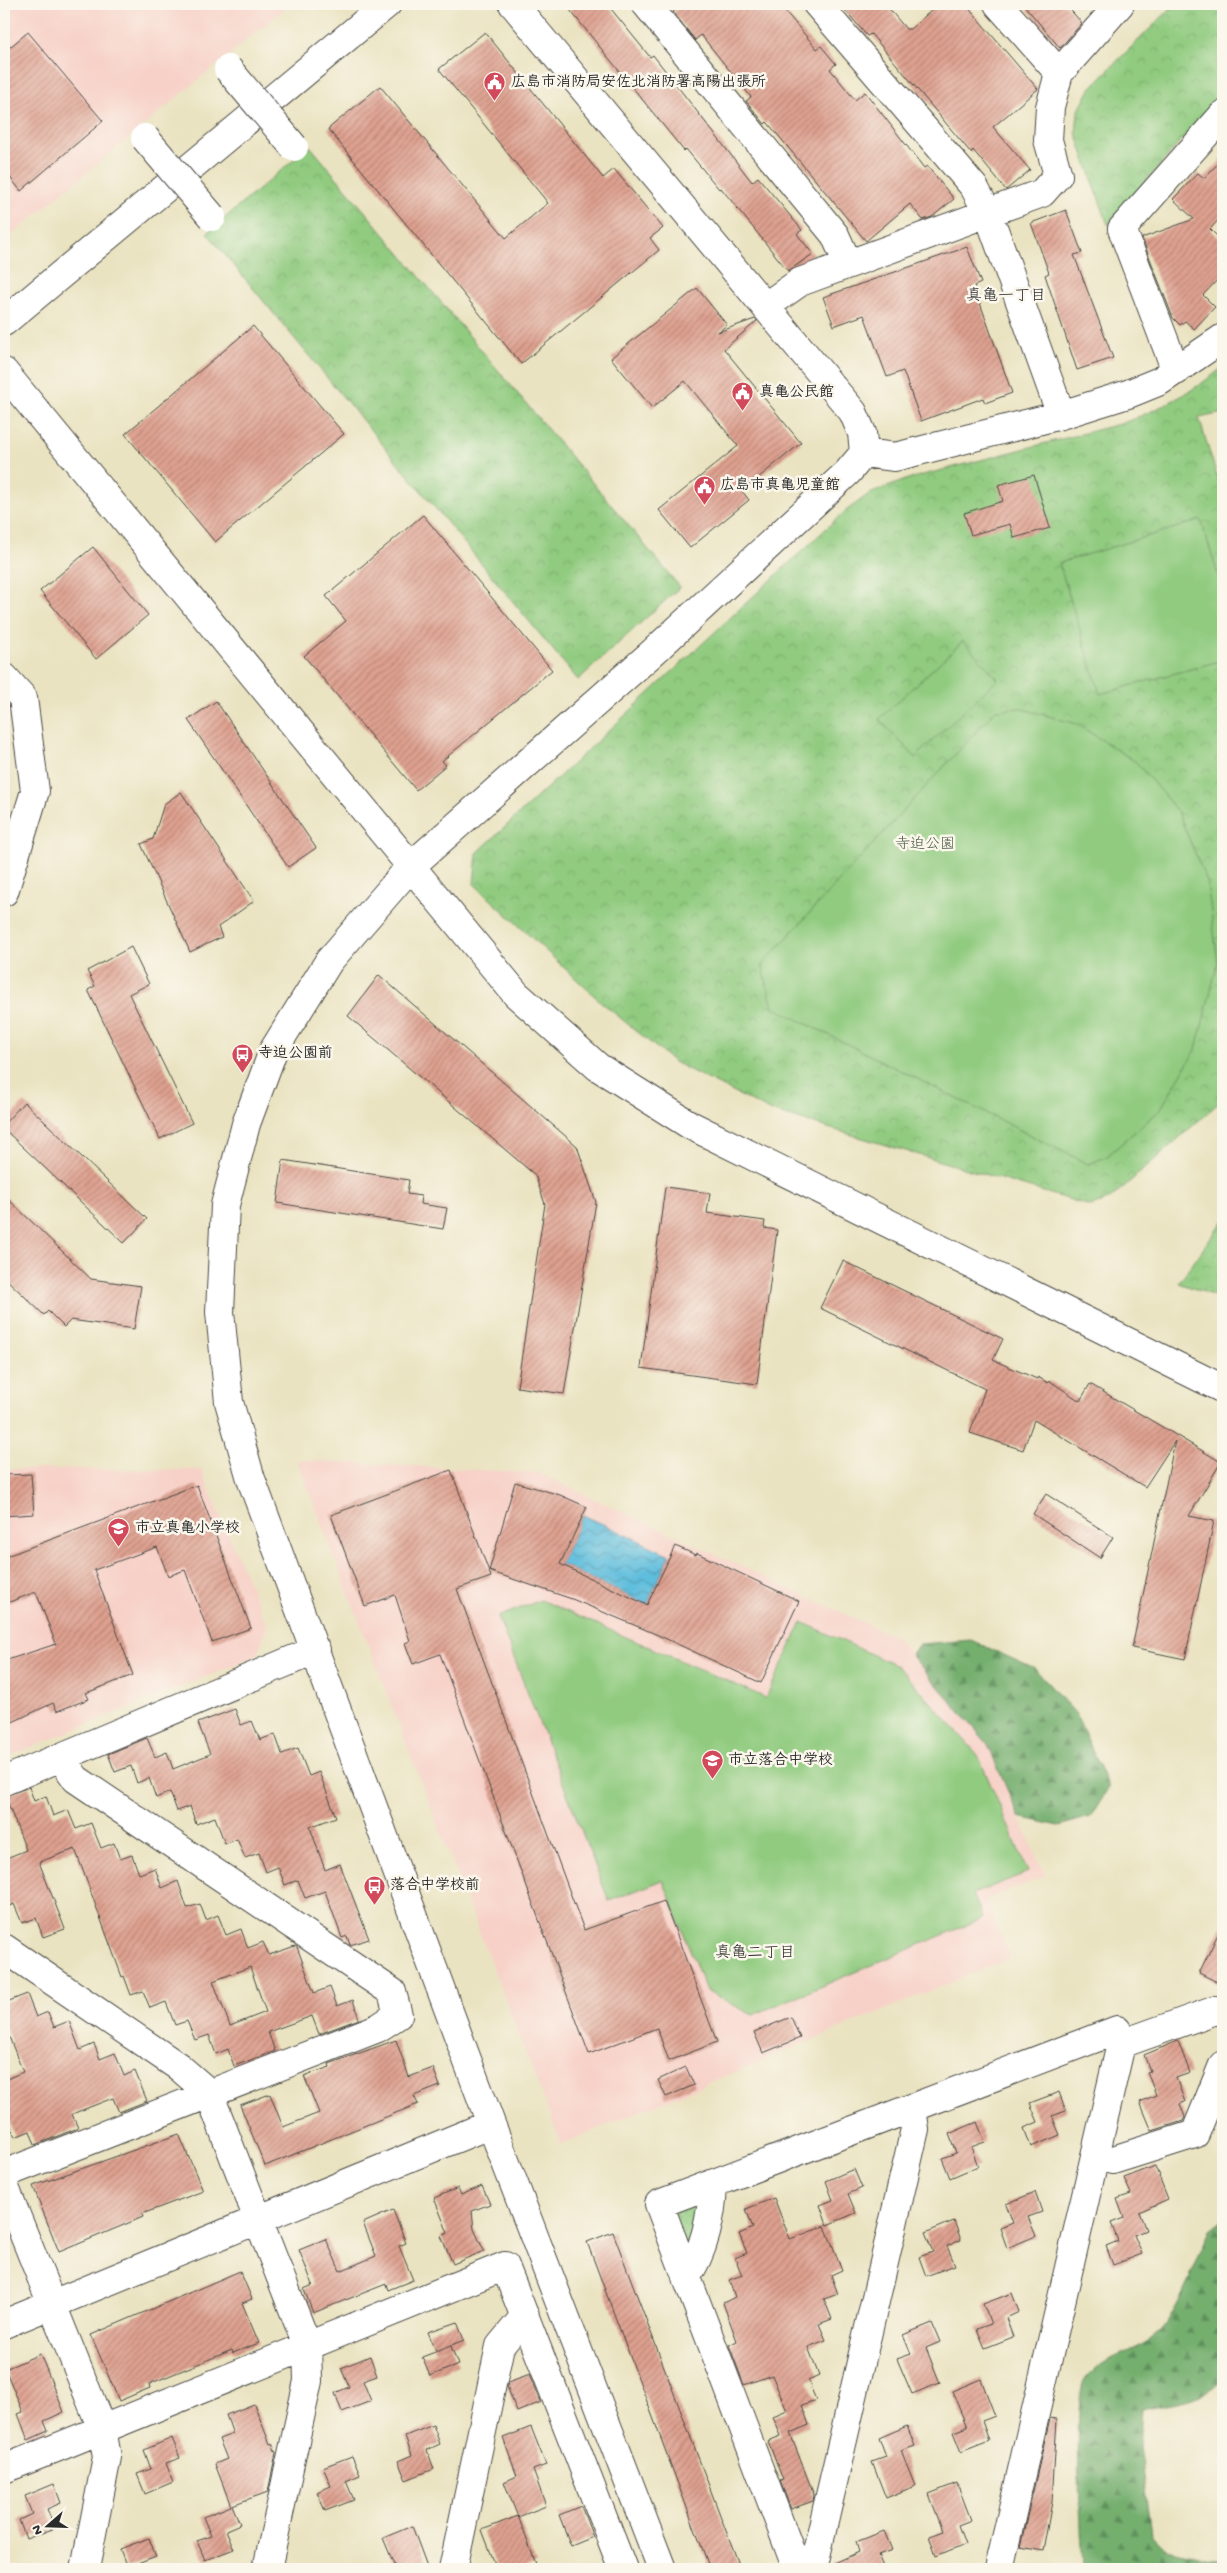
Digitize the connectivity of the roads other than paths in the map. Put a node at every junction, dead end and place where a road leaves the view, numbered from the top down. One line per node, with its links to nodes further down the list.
1 (387, 4): 16 (street)
2 (513, 4): 15 (street)
3 (646, 4): 14 (street)
4 (818, 4): 12 (street)
5 (998, 4): 8 (street)
6 (1110, 8): 8 (street)
7 (226, 67): 11 (street, bridge)
8 (1059, 73): 12 (street)
9 (1223, 115): 18 (street)
10 (144, 136): 13 (street, bridge)
11 (297, 151)
12 (988, 213): 14 (street); 20 (street)
13 (215, 220)
14 (848, 264): 15 (street)
15 (766, 306): 21 (street)
16 (4, 322)
17 (1223, 338): 18 (street)
18 (1176, 371): 20 (street)
19 (4, 372): 23 (street)
20 (1061, 415): 21 (street)
21 (864, 453): 23 (street)
22 (4, 677): 24 (street)
23 (411, 866): 25 (street); 26 (street)
24 (4, 892)
25 (1223, 1389)
26 (316, 1650): 27 (street); 35 (street)
27 (62, 1758): 28 (street); 33 (street)
28 (4, 1782)
29 (4, 1948): 33 (street)
30 (1223, 2012): 31 (street)
31 (1121, 2044): 34 (street); 36 (street)
32 (1223, 2065): 36 (street)
33 (209, 2093): 37 (street); 40 (street)
34 (912, 2109): 39 (street); 54 (street)
35 (491, 2124): 40 (street); 52 (street)
36 (1095, 2156): 55 (street)
37 (4, 2174)
38 (4, 2185): 42 (street)
39 (713, 2185): 41 (street); 41 (street)
40 (260, 2219): 42 (street); 45 (street)
41 (686, 2277): 53 (street)
42 (53, 2304): 44 (street); 46 (street)
43 (525, 2316): 45 (street); 50 (street); 51 (street)
44 (4, 2324)
45 (307, 2345): 46 (street); 49 (street)
46 (102, 2429): 47 (street); 48 (street)
47 (4, 2469)
48 (85, 2569)
49 (268, 2569)
50 (454, 2569)
51 (623, 2569)
52 (662, 2569)
53 (796, 2569)
54 (814, 2569)
55 (999, 2569)

